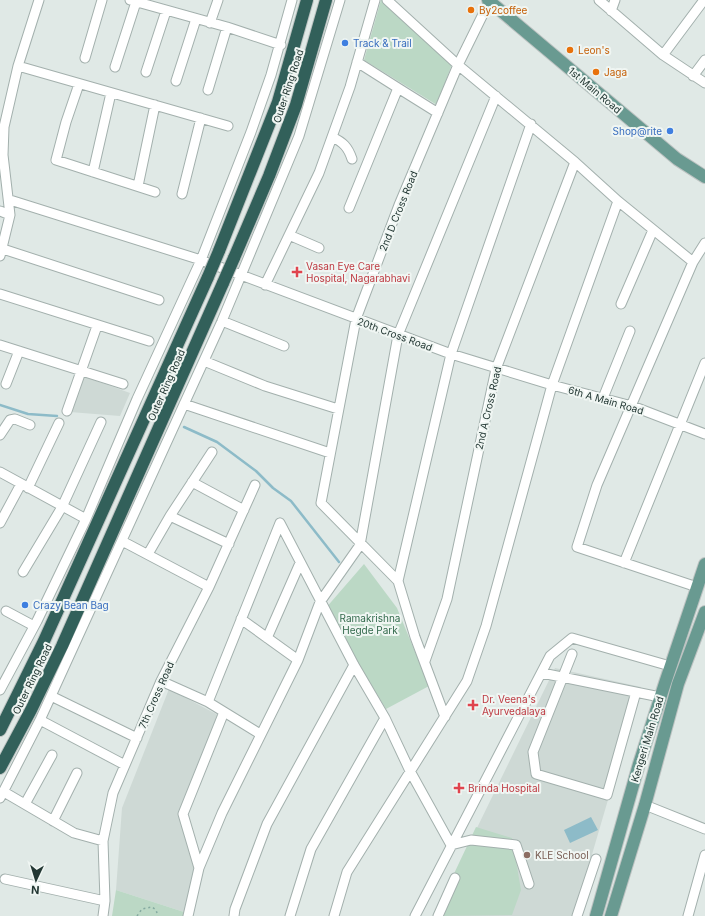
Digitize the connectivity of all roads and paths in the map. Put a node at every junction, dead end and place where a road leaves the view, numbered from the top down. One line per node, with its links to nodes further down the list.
1 (39, 0): 27 (street)
2 (102, 0): 23 (street)
3 (165, 0): 16 (street)
4 (218, 0): 19 (street)
5 (292, 0): 21 (street)
6 (308, 0): 142 (highway, Outer Ring Road, bridge)
7 (326, 0): 147 (highway, Outer Ring Road, bridge)
8 (340, 0): 64 (street)
9 (376, 0): 25 (street)
10 (387, 0): 26 (street)
11 (599, 0): 17 (street)
12 (615, 0): 17 (street)
13 (704, 0): 22 (street)
14 (133, 1): 16 (street); 28 (street)
15 (488, 1): 26 (street, 2nd D Cross Road); 48 (main road, 1st Main Road)
16 (164, 10): 18 (street); 29 (street)
17 (611, 11): 22 (street)
18 (196, 19): 19 (street); 31 (street)
19 (210, 23): 20 (street)
20 (227, 27): 21 (street); 35 (street)
21 (280, 45): 62 (street)
22 (663, 55): 30 (street)
23 (85, 58)
24 (705, 60): 30 (street)
25 (357, 62): 34 (street); 43 (street)
26 (458, 65): 37 (street); 39 (street, 2nd D Cross Road)
27 (18, 66): 33 (street); 44 (street)
28 (115, 67)
29 (146, 72)
30 (693, 76): 32 (street)
31 (176, 81)
32 (705, 83)
33 (79, 84): 36 (street); 47 (street)
34 (398, 88): 39 (street); 54 (street)
35 (208, 90)
36 (111, 93): 38 (street); 47 (street)
37 (496, 96): 41 (street); 73 (street)
38 (155, 105): 40 (street); 49 (street)
39 (438, 113): 69 (street, 2nd D Cross Road)
40 (201, 118): 42 (street); 51 (street)
41 (531, 124): 46 (street); 78 (street)
42 (228, 126)
43 (332, 137): 45 (street); 58 (street)
44 (2, 155): 52 (street)
45 (352, 158)
46 (575, 162): 53 (street); 81 (street, 2nd A Cross Road)
47 (93, 172): 49 (street)
48 (705, 177)
49 (138, 186): 50 (street)
50 (155, 192)
51 (182, 194)
52 (10, 200): 56 (street); 62 (street, 20th Cross Road)
53 (618, 201): 57 (street); 85 (street)
54 (349, 208)
55 (0, 211): 56 (street)
56 (10, 215): 61 (street)
57 (653, 230): 63 (street); 68 (street)
58 (289, 234): 60 (street); 65 (street)
59 (705, 243): 63 (street)
60 (319, 248)
61 (1, 252): 67 (street)
62 (201, 260): 64 (street, 20th Cross Road); 106 (street)
63 (693, 262): 88 (street)
64 (241, 275): 65 (street, 20th Cross Road); 70 (street)
65 (265, 285): 69 (street, 20th Cross Road)
66 (0, 294): 71 (street)
67 (159, 300)
68 (621, 304)
69 (356, 319): 73 (street, 20th Cross Road); 89 (street, 2nd D Cross Road)
70 (222, 321): 76 (street); 79 (street)
71 (97, 326): 74 (street); 82 (street)
72 (630, 331): 86 (street)
73 (398, 335): 78 (street, 20th Cross Road); 110 (street)
74 (149, 341)
75 (0, 345): 77 (street)
76 (284, 346)
77 (19, 351): 82 (street); 83 (street)
78 (451, 354): 81 (street, 20th Cross Road); 116 (street)
79 (204, 361): 87 (street); 89 (street)
80 (705, 363): 93 (street)
81 (496, 369): 85 (street, 20th Cross Road); 127 (street, 2nd A Cross Road)
82 (82, 372): 84 (street); 90 (street)
83 (6, 384)
84 (123, 384)
85 (552, 385): 86 (street, 6th A Main Road); 139 (street)
86 (603, 398): 88 (street, 6th A Main Road)
87 (184, 404): 98 (street); 108 (street)
88 (632, 406): 93 (street, 6th A Main Road); 113 (street)
89 (338, 409): 98 (street, 2nd D Cross Road)
90 (68, 411)
91 (101, 422): 103 (street)
92 (59, 423): 102 (street)
93 (680, 424): 95 (street, 6th A Main Road); 113 (street)
94 (30, 425): 96 (street)
95 (705, 434)
96 (0, 435)
97 (212, 452): 100 (street)
98 (330, 453): 110 (street, 2nd D Cross Road)
99 (0, 472): 102 (street)
100 (192, 482): 104 (street); 105 (street)
101 (255, 485): 104 (street, 7th Cross Road)
102 (24, 486): 103 (street); 107 (street)
103 (62, 507): 106 (street); 115 (street)
104 (244, 510): 109 (street, 7th Cross Road)
105 (170, 516): 109 (street); 111 (street)
106 (86, 519): 123 (street)
107 (0, 523)
108 (122, 541): 111 (street); 135 (street)
109 (229, 544): 117 (street, 7th Cross Road)
110 (360, 545): 116 (street); 119 (street)
111 (148, 554): 117 (street)
112 (300, 563): 119 (street); 122 (street); 124 (street)
113 (624, 563): 118 (street)
114 (705, 564): 118 (main road, Kengeri Main Road)
115 (23, 572)
116 (398, 581): 127 (street)
117 (209, 587): 132 (street, 7th Cross Road)
118 (697, 587): 129 (main road, Kengeri Main Road)
119 (320, 602): 126 (street); 128 (street)
120 (6, 611): 123 (street)
121 (705, 612): 152 (main road, Kengeri Main Road)
122 (241, 619): 124 (street); 137 (street)
123 (34, 626): 133 (street)
124 (267, 638): 126 (street)
125 (572, 654): 131 (street)
126 (298, 660): 143 (street)
127 (425, 661): 139 (street)
128 (354, 666): 140 (street); 169 (street)
129 (670, 666): 130 (street); 136 (main road, Kengeri Main Road)
130 (542, 673): 131 (street); 156 (street)
131 (563, 677): 134 (street); 134 (street)
132 (161, 681): 137 (street); 144 (street, 7th Cross Road)
133 (0, 690)
134 (636, 692): 136 (street)
135 (51, 696): 141 (street); 144 (street)
136 (660, 697): 174 (main road, Kengeri Main Road)
137 (208, 702): 138 (street)
138 (224, 712): 143 (street); 159 (street)
139 (445, 717): 148 (street)
140 (385, 718): 148 (street); 170 (street)
141 (40, 720): 146 (street); 150 (street)
142 (0, 730)
143 (260, 734): 159 (street)
144 (137, 738): 146 (street, 7th Cross Road)
145 (52, 755): 151 (street)
146 (125, 765): 155 (street, 7th Cross Road)
147 (0, 768)
148 (410, 771): 156 (street); 171 (street)
149 (77, 773): 153 (street)
150 (2, 795): 151 (street)
151 (25, 804): 153 (street)
152 (645, 805): 154 (street); 175 (main road, Kengeri Main Road)
153 (53, 821): 155 (street)
154 (705, 829)
155 (103, 841): 163 (street, 7th Cross Road)
156 (451, 845): 162 (street); 164 (street)
157 (705, 855): 176 (street)
158 (596, 859): 173 (street)
159 (199, 868): 168 (street)
160 (455, 878): 172 (street)
161 (5, 879): 163 (street)
162 (529, 884)
163 (105, 901): 165 (street, 7th Cross Road)
164 (418, 914)
165 (103, 916)
166 (137, 916): 167 (path)
167 (158, 916)
168 (188, 916)
169 (234, 916)
170 (290, 916)
171 (334, 916)
172 (438, 916)
173 (577, 916)
174 (596, 916)
175 (611, 916)
176 (688, 916)

